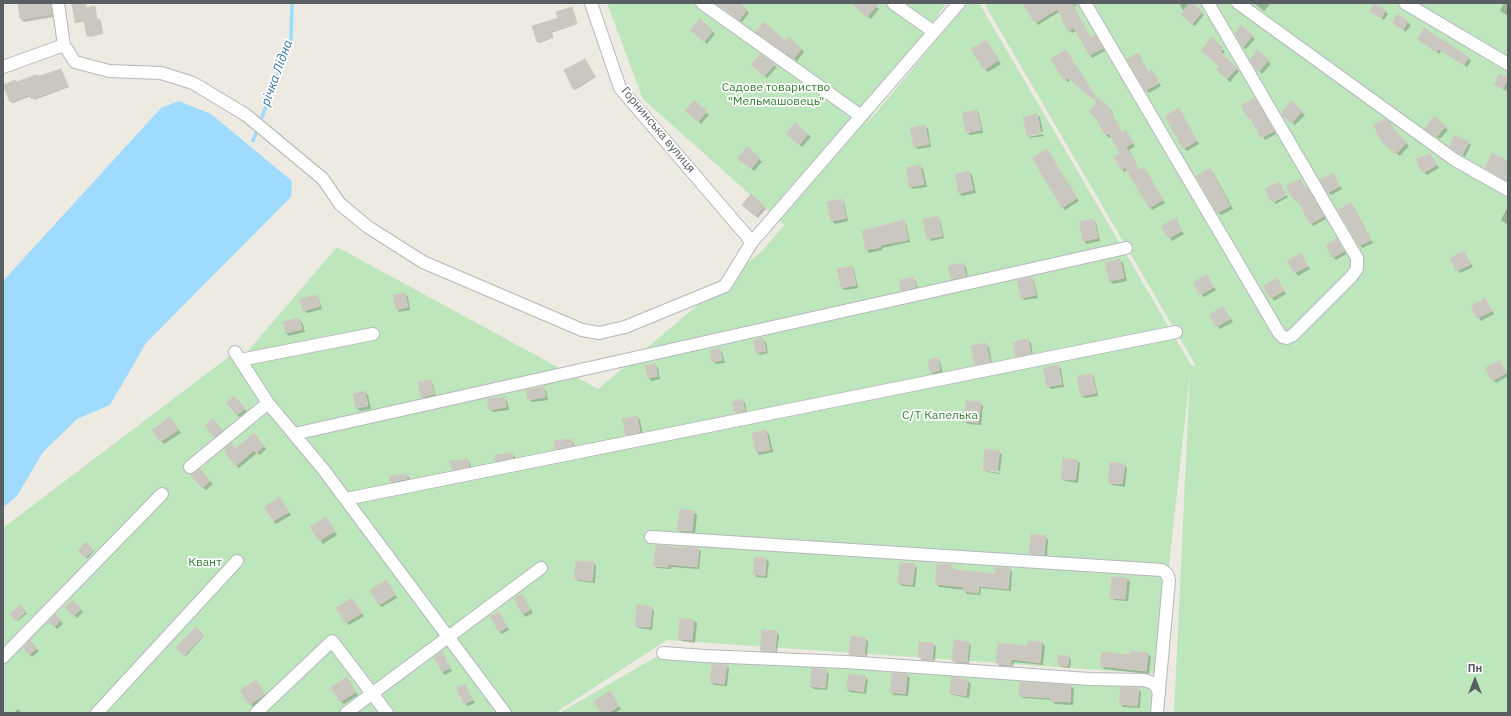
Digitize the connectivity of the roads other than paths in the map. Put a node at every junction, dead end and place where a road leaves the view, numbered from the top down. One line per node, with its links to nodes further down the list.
1 (58, 3): 11 (street)
2 (591, 3): 16 (street, Горнинська вулиця)
3 (702, 3): 14 (street)
4 (893, 3): 10 (street)
5 (959, 3): 10 (street)
6 (1085, 3): 7 (street)
7 (1208, 3)
8 (1238, 3): 15 (street)
9 (1405, 3): 12 (street)
10 (934, 32): 14 (street)
11 (64, 45): 13 (street); 16 (street)
12 (1508, 64)
13 (3, 67)
14 (861, 116): 16 (street)
15 (1508, 190)
16 (752, 242)
17 (1126, 248): 21 (street)
18 (1176, 332): 24 (street)
19 (373, 334): 20 (street)
20 (268, 403): 21 (street); 22 (street)
21 (294, 434): 24 (street)
22 (190, 467)
23 (162, 494): 30 (street)
24 (346, 499): 28 (street)
25 (651, 537): 32 (street)
26 (237, 561): 33 (street)
27 (540, 568): 28 (street)
28 (448, 637): 31 (street); 37 (street)
29 (663, 653): 32 (street)
30 (3, 657)
31 (372, 693): 34 (street); 35 (street); 36 (street)
32 (1159, 696): 38 (street)
33 (96, 713)
34 (256, 713)
35 (346, 713)
36 (387, 713)
37 (505, 713)
38 (1157, 713)

